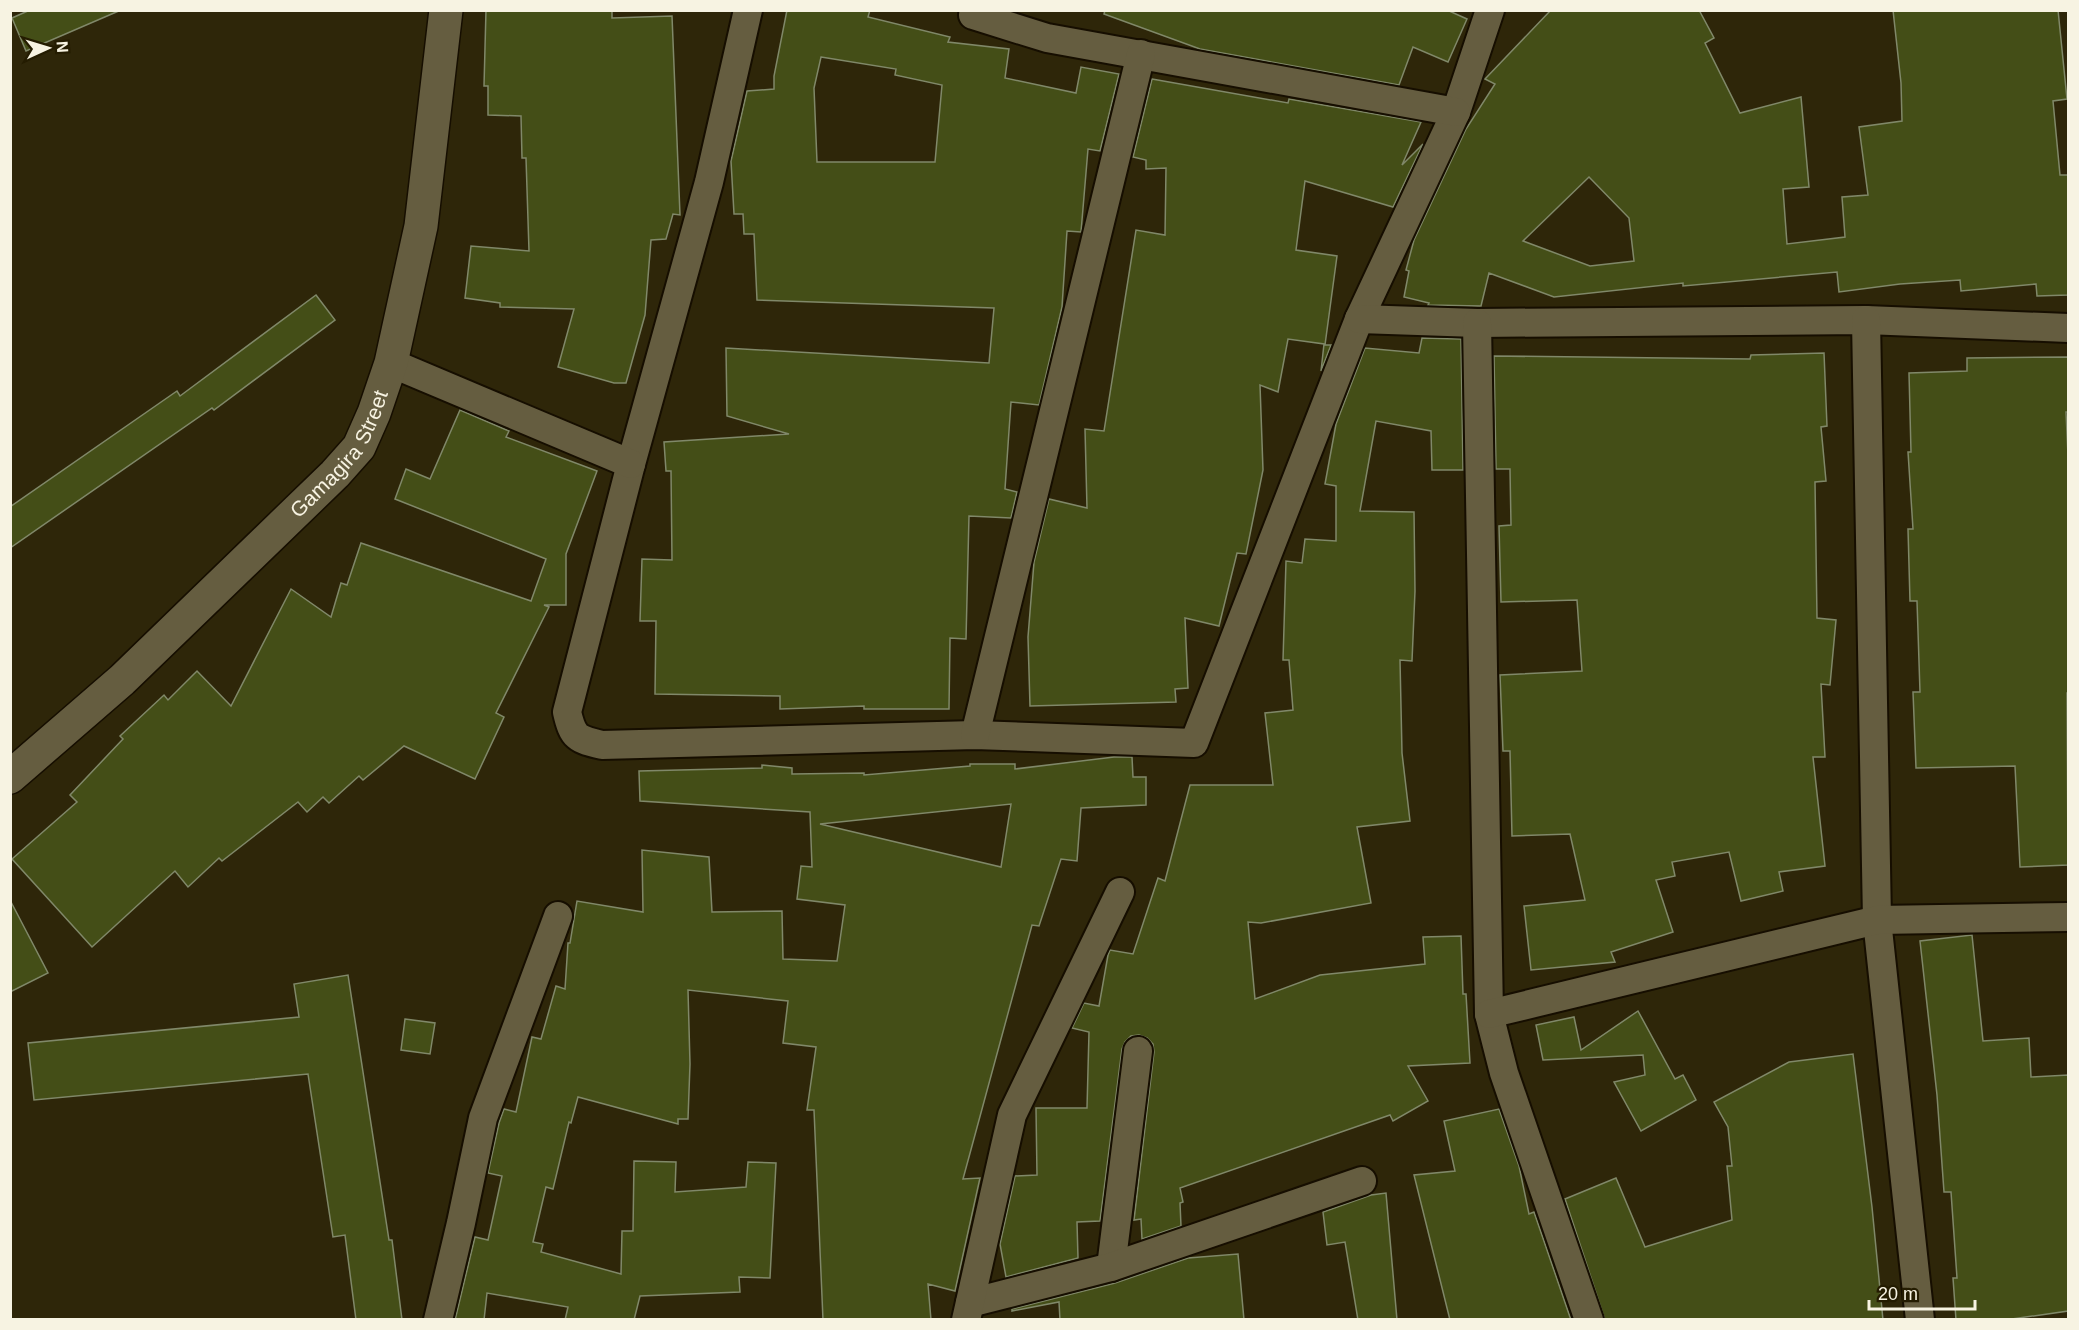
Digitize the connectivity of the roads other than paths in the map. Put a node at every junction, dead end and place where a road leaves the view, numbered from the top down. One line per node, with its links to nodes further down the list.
1 (446, 10): 11 (street, Gamagira Street)
2 (748, 10): 12 (street)
3 (975, 10): 5 (street)
4 (1490, 10): 6 (street)
5 (1141, 54): 6 (street); 13 (street)
6 (1456, 112): 7 (street)
7 (1359, 319): 9 (street); 13 (street)
8 (1866, 320): 9 (street); 10 (street); 18 (street)
9 (1477, 323): 19 (street)
10 (2068, 328)
11 (391, 363): 12 (street); 14 (street, Gamagira Street)
12 (631, 464): 13 (street)
13 (975, 735)
14 (10, 777)
15 (1120, 892): 23 (street)
16 (558, 916): 24 (street)
17 (2068, 917): 18 (street)
18 (1877, 920): 19 (street); 26 (street)
19 (1489, 1014): 25 (street)
20 (1138, 1051): 22 (street)
21 (1362, 1181): 22 (street)
22 (1111, 1267): 23 (street)
23 (968, 1311)
24 (438, 1320)
25 (1589, 1320)
26 (1920, 1320)

